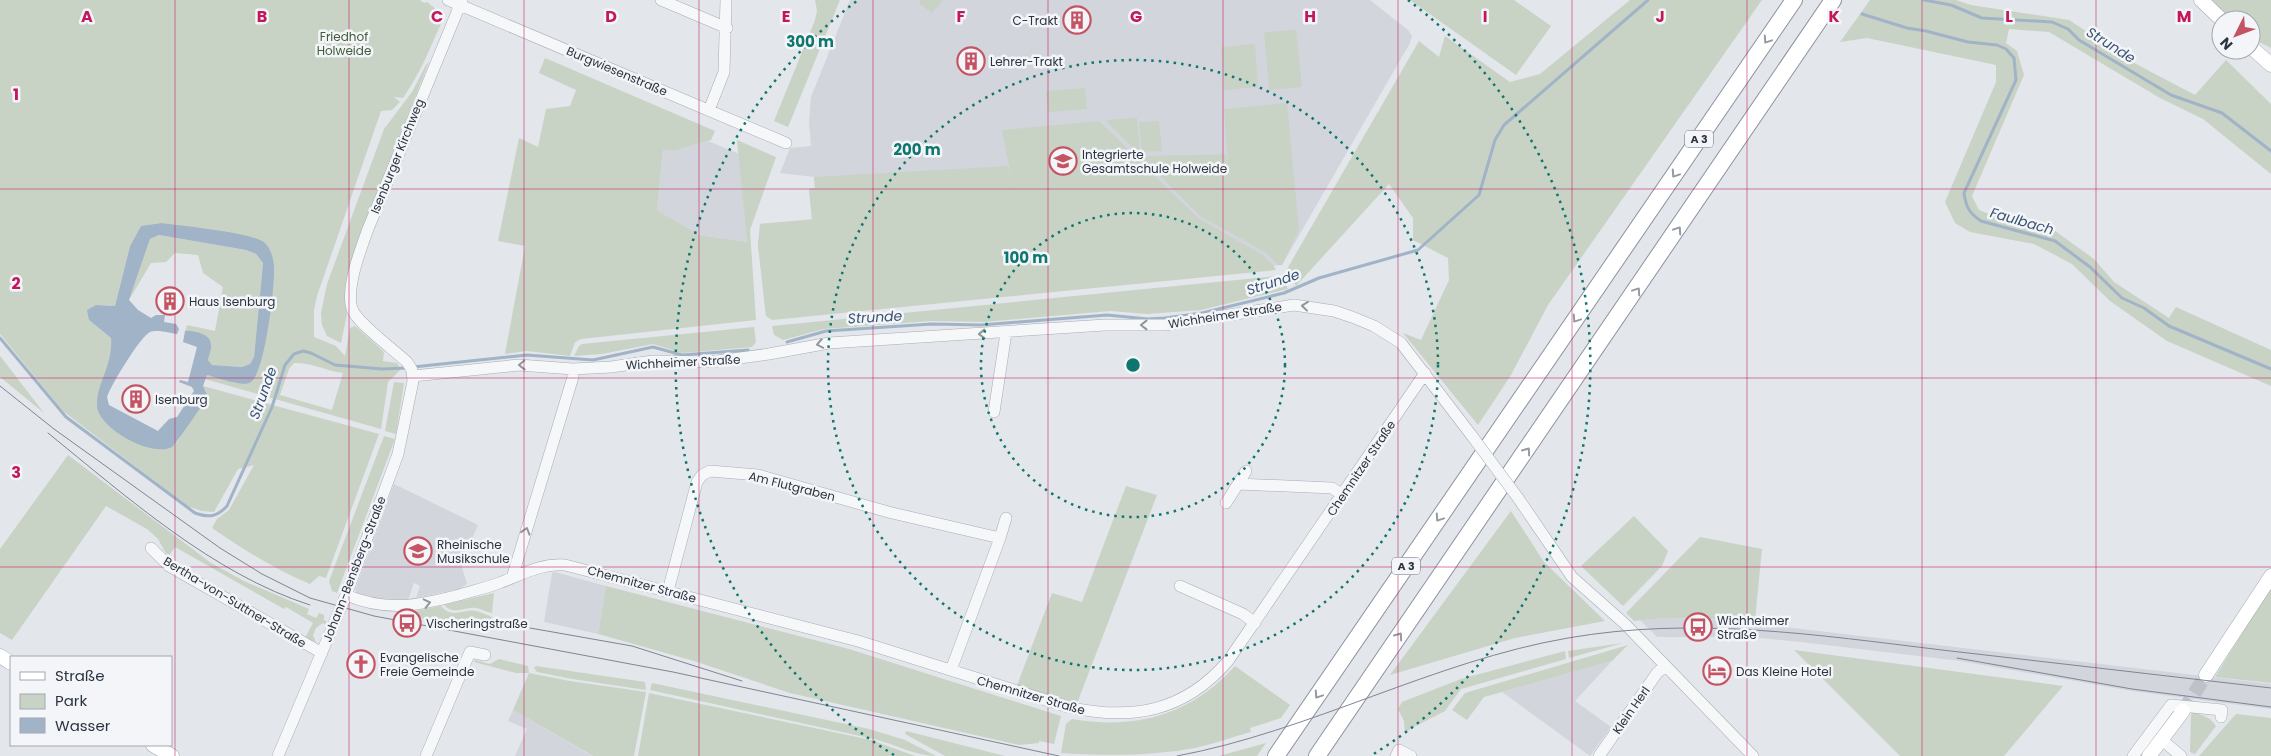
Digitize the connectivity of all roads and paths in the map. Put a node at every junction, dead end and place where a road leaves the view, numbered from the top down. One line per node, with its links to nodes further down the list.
1 (448, 0): 7 (street, Burgwiesenstraße)
2 (661, 0): 9 (street)
3 (726, 0): 9 (street)
4 (1794, 0): 47 (highway, A 3, one-way to 47)
5 (1834, 0): 48 (highway, A 3, one-way to 5)
6 (2201, 0): 8 (main road)
7 (460, 2): 12 (street, Burgwiesenstraße); 16 (street, Isenburger Kirchweg)
8 (2212, 10)
9 (727, 28): 12 (street)
10 (2261, 56): 11 (main road)
11 (2271, 64)
12 (709, 110): 13 (street, Burgwiesenstraße)
13 (786, 143)
14 (1006, 333): 15 (street, Wichheimer Straße, one-way to 15); 17 (street, Wichheimer Straße, one-way to 14); 18 (street)
15 (573, 369): 16 (street, Wichheimer Straße, one-way to 16); 26 (street, one-way to 15)
16 (412, 370): 32 (street, Johann-Bensberg-Straße)
17 (1425, 373): 21 (street, Chemnitzer Straße); 36 (street, Wichheimer Straße, bridge)
18 (994, 412)
19 (1246, 471): 20 (street)
20 (1238, 484): 21 (street); 22 (street)
21 (1343, 495): 33 (street, Chemnitzer Straße)
22 (1226, 503)
23 (1006, 518): 24 (street)
24 (1000, 538): 31 (street, Am Flutgraben); 37 (street)
25 (151, 548): 34 (street, Bertha-von-Suttner-Straße)
26 (520, 554): 27 (street, Chemnitzer Straße); 29 (street)
27 (545, 566): 29 (street, Chemnitzer Straße); 31 (street, Chemnitzer Straße)
28 (2271, 576): 38 (main road)
29 (510, 579): 32 (street, Chemnitzer Straße, one-way to 29)
30 (1180, 586): 33 (street)
31 (668, 591): 37 (street, Chemnitzer Straße)
32 (346, 595): 34 (street, Johann-Bensberg-Straße)
33 (1255, 623): 37 (street, Chemnitzer Straße)
34 (322, 653): 45 (street, Johann-Bensberg-Straße)
35 (485, 655): 46 (street)
36 (1665, 666): 50 (street, Klein Herl); 51 (street, Wichheimer Straße)
37 (951, 670)
38 (2206, 675)
39 (2183, 711): 41 (main road)
40 (2221, 717): 52 (street)
41 (2162, 740): 53 (main road); 54 (street)
42 (155, 746): 44 (main road)
43 (1398, 753): 49 (street)
44 (172, 756)
45 (278, 756)
46 (426, 756)
47 (1276, 756)
48 (1317, 756)
49 (1411, 756)
50 (1599, 756)
51 (1753, 756)
52 (2133, 756)
53 (2150, 756)
54 (2182, 756)

